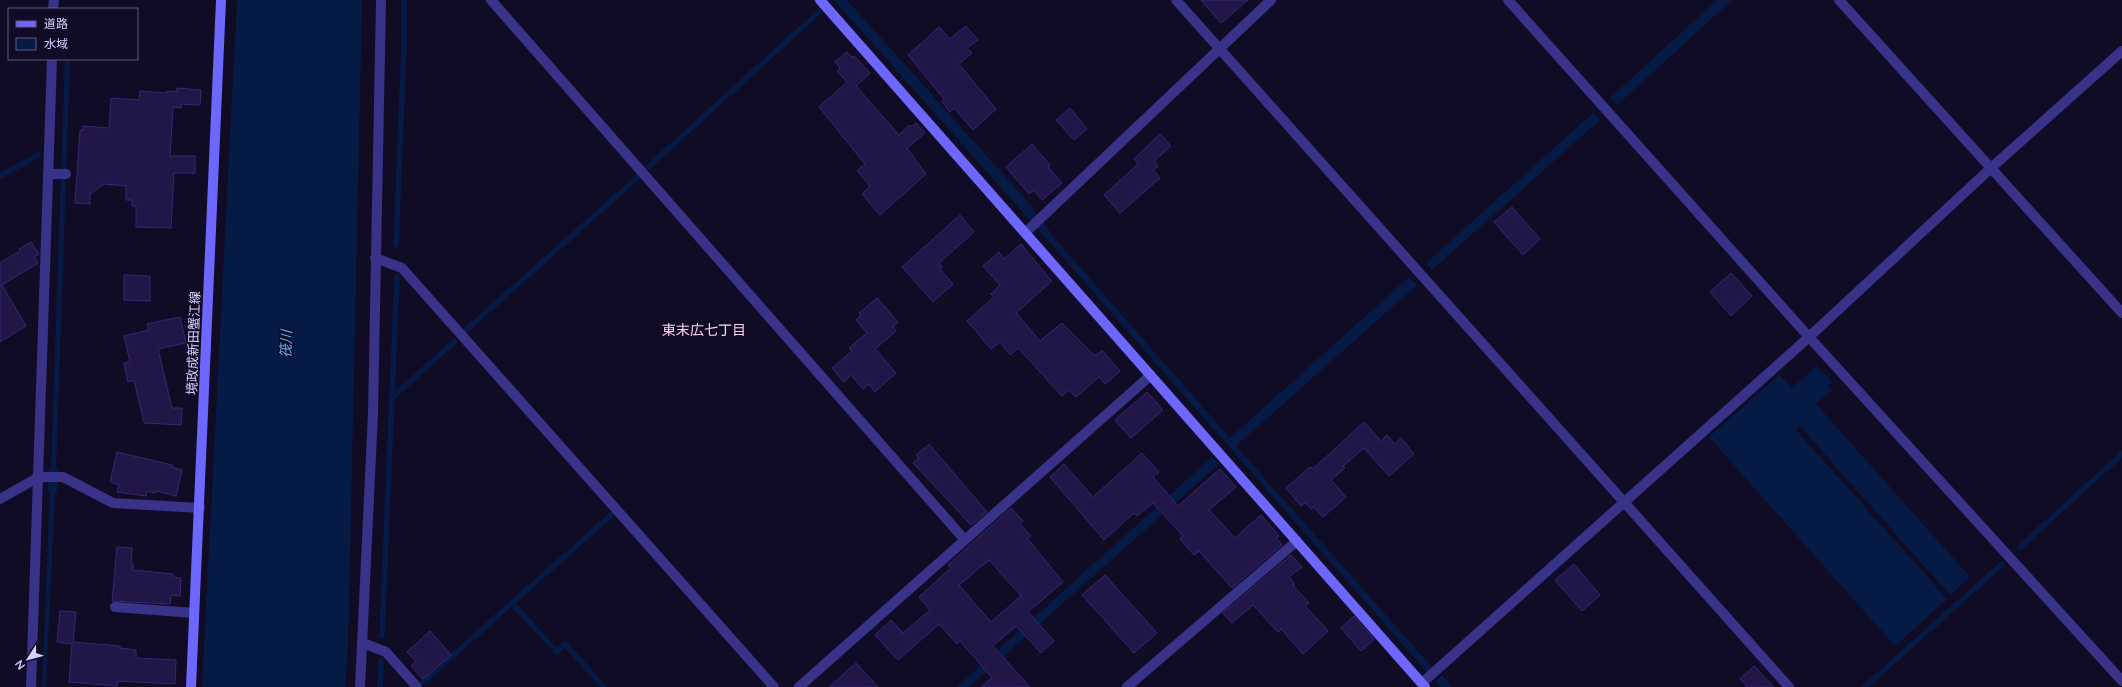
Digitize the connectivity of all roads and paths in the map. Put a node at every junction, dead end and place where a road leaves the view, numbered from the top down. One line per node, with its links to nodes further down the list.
1 (221, 0): 24 (street, 境政成新田蟹江線)
2 (390, 0): 9 (street)
3 (491, 0): 25 (street)
4 (820, 0): 16 (street)
5 (1176, 0): 10 (street)
6 (1271, 0): 10 (street)
7 (1508, 0): 19 (street)
8 (1839, 0): 13 (street)
9 (381, 4): 17 (street)
10 (1219, 49): 16 (street); 23 (street)
11 (2122, 51): 13 (street)
12 (52, 60): 14 (street)
13 (1991, 168): 18 (street); 19 (street)
14 (51, 174): 15 (street); 21 (street)
15 (66, 174)
16 (1029, 229): 20 (street)
17 (375, 258): 29 (street); 36 (street)
18 (2122, 313)
19 (1809, 336): 23 (street); 30 (street)
20 (1151, 375): 25 (street); 26 (street)
21 (39, 477): 22 (street); 24 (street); 32 (street)
22 (0, 499)
23 (1623, 502): 31 (street); 39 (street)
24 (200, 508): 28 (street, 境政成新田蟹江線)
25 (964, 539): 37 (street)
26 (1297, 540): 31 (street); 38 (street)
27 (114, 608): 28 (street)
28 (194, 613): 33 (street, 境政成新田蟹江線)
29 (363, 643): 34 (street); 35 (street)
30 (2122, 680)
31 (1423, 685)
32 (31, 687)
33 (191, 687)
34 (360, 687)
35 (417, 687)
36 (774, 687)
37 (799, 687)
38 (1127, 687)
39 (1789, 687)

